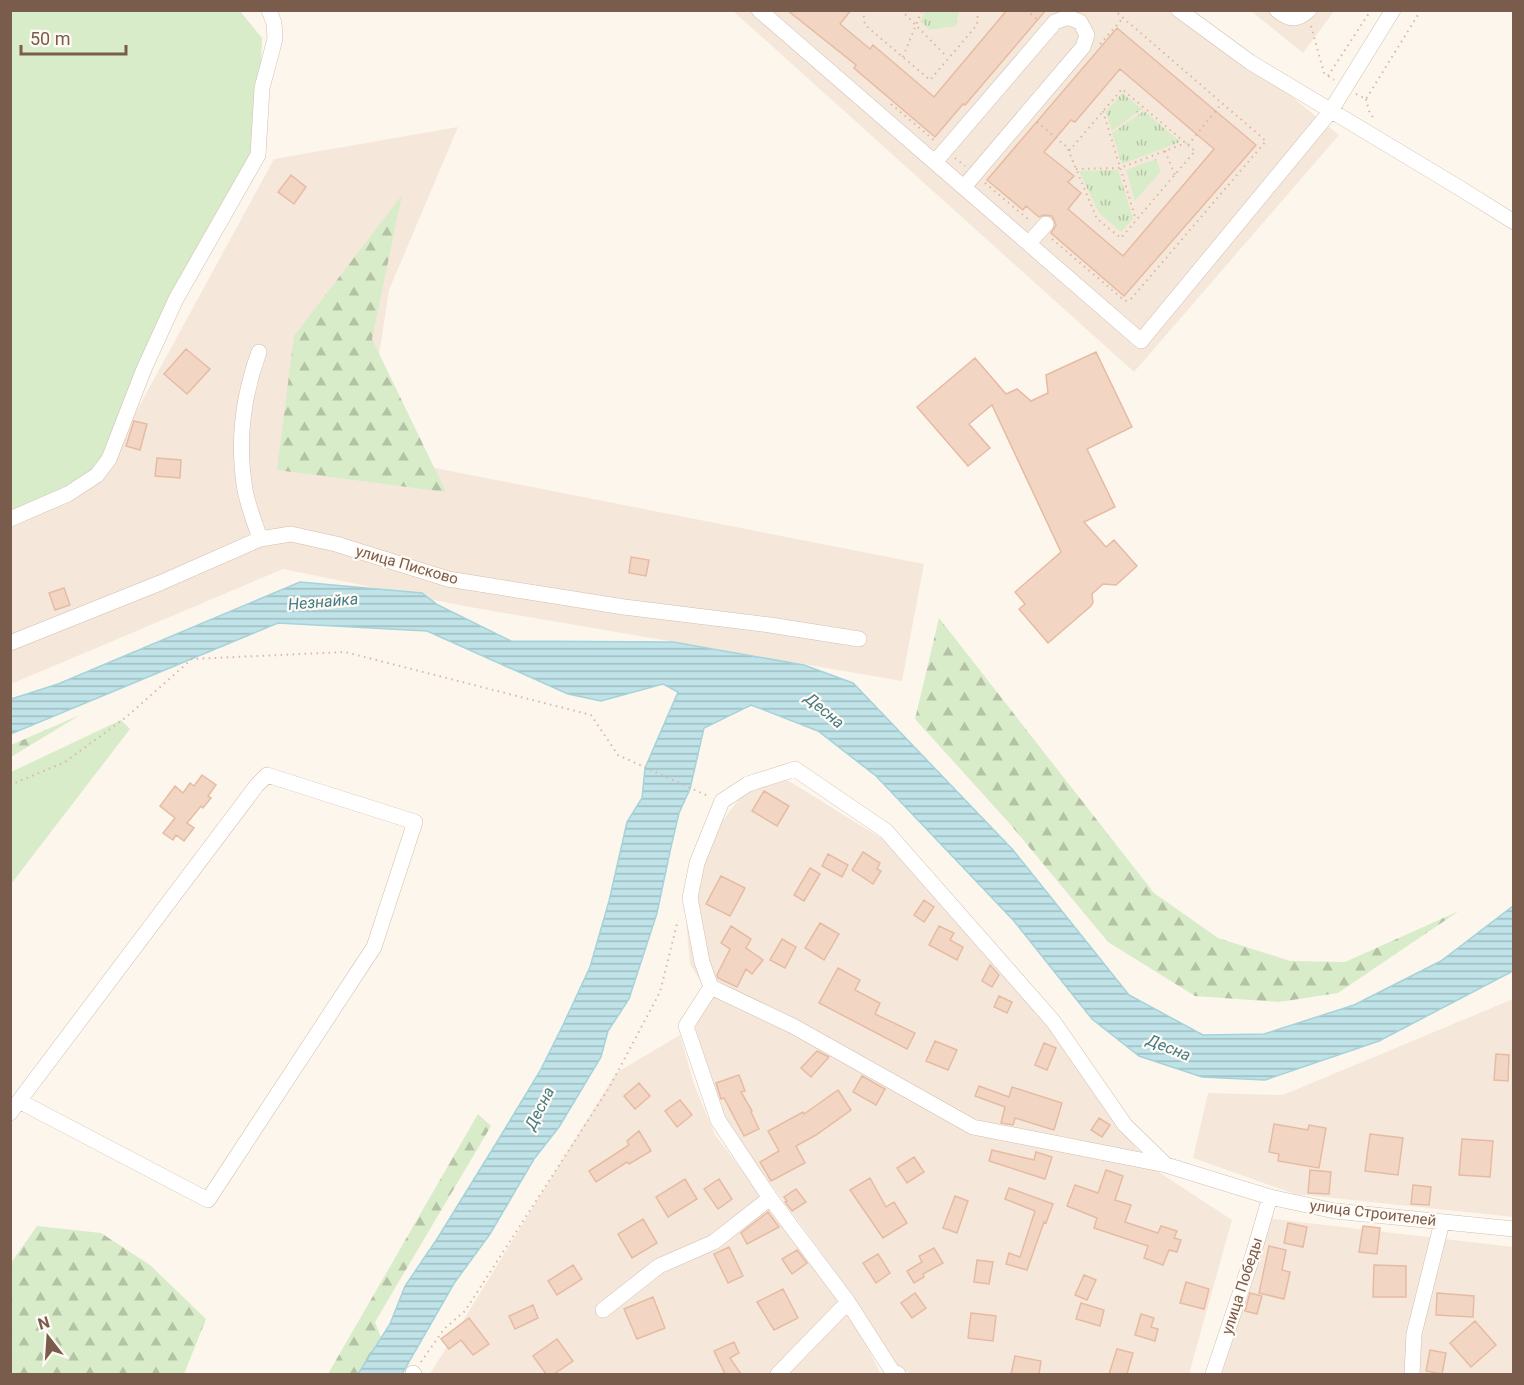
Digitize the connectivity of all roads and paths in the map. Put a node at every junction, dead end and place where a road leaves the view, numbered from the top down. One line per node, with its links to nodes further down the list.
1 (269, 10): 39 (street)
2 (759, 10): 28 (street)
3 (862, 10): 16 (path)
4 (900, 10): 15 (path)
5 (922, 10): 15 (path)
6 (978, 10): 17 (path)
7 (1026, 10): 14 (path)
8 (1114, 10): 20 (path)
9 (1179, 10): 22 (street)
10 (1277, 10): 11 (street)
11 (1309, 10)
12 (1371, 10): 18 (path)
13 (1393, 10): 22 (street)
14 (1040, 22)
15 (915, 26): 16 (path); 17 (path)
16 (903, 57): 17 (path)
17 (948, 58)
18 (1328, 76)
19 (891, 103): 26 (path)
20 (1222, 103): 24 (path); 36 (path)
21 (1104, 111): 24 (path); 25 (path); 29 (path)
22 (1330, 112): 35 (street); 37 (street)
23 (1035, 120): 25 (path)
24 (1187, 144): 27 (path); 32 (path)
25 (1067, 147): 30 (path)
26 (946, 150): 28 (street); 31 (path); 31 (street)
27 (1165, 151): 29 (path); 32 (path)
28 (935, 162): 33 (street)
29 (1120, 168): 30 (path); 34 (path)
30 (1076, 169): 34 (path)
31 (975, 174): 33 (street); 36 (path)
32 (1175, 175): 34 (path)
33 (964, 187): 37 (street)
34 (1136, 220)
35 (1514, 222)
36 (1043, 227): 37 (street)
37 (1029, 243)
38 (259, 352): 40 (street)
39 (10, 519)
40 (260, 539): 41 (street, улица Писково); 42 (street, улица Писково)
41 (859, 639)
42 (10, 644)
43 (10, 785): 44 (path)
44 (700, 793)
45 (690, 898): 46 (street); 48 (street); 55 (path)
46 (711, 987): 48 (street, улица Строителей); 50 (street)
47 (15, 1107): 47 (street)
48 (1166, 1165): 49 (street, улица Строителей)
49 (1270, 1197): 51 (street, улица Строителей); 58 (street, улица Победы)
50 (770, 1198): 53 (street); 54 (street)
51 (1442, 1222): 52 (street, улица Строителей); 59 (street)
52 (1514, 1229)
53 (848, 1302): 56 (street); 57 (street)
54 (603, 1310)
55 (413, 1374)
56 (778, 1374)
57 (898, 1374)
58 (1213, 1374)
59 (1412, 1374)

